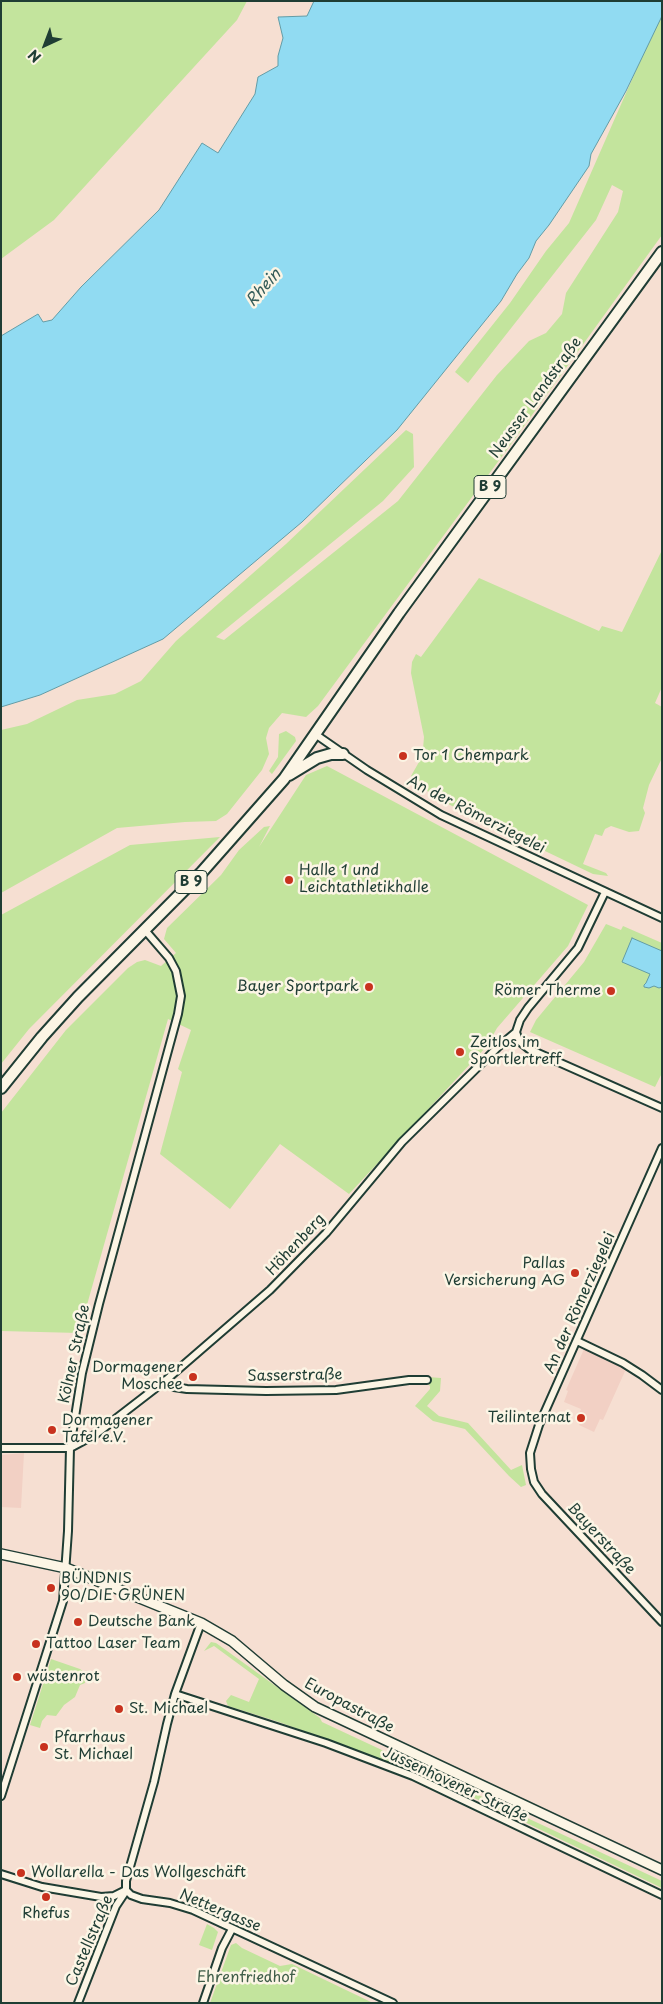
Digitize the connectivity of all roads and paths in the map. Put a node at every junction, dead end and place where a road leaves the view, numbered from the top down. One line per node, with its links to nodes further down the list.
1 (662, 252): 2 (main road, Neusser Landstraße / B 9)
2 (315, 734): 3 (street, An der Römerziegelei); 4 (main road, B 9)
3 (343, 754): 4 (main road); 5 (street, An der Römerziegelei)
4 (284, 779): 7 (main road, B 9)
5 (605, 892): 6 (street, An der Römerziegelei); 8 (street)
6 (662, 918)
7 (144, 929): 9 (main road, B 9); 17 (street, Kölner Straße)
8 (516, 1032): 10 (street); 13 (street, Höhenberg)
9 (1, 1088)
10 (662, 1108)
11 (662, 1148): 12 (street, An der Römerziegelei)
12 (577, 1341): 15 (street); 18 (street, An der Römerziegelei)
13 (166, 1380): 14 (street, Sasserstraße); 17 (street, Höhenberg)
14 (427, 1380)
15 (662, 1390)
16 (1, 1448): 17 (street)
17 (70, 1448): 20 (street, Kölner Straße)
18 (531, 1470): 21 (street, Bayerstraße)
19 (1, 1554): 20 (main road, Europastraße)
20 (66, 1568): 22 (main road, Europastraße); 24 (street, Kölner Straße)
21 (662, 1622)
22 (201, 1623): 23 (street, Castellstraße); 25 (main road, Europastraße)
23 (175, 1694): 27 (street, Castellstraße); 28 (street, Jussenhovener Straße)
24 (1, 1796)
25 (662, 1870)
26 (1, 1874): 27 (street)
27 (126, 1890): 29 (street, Nettergasse); 30 (street, Castellstraße)
28 (662, 1894)
29 (232, 1929): 31 (street); 32 (street, Nettergasse)
30 (78, 2003)
31 (203, 2003)
32 (393, 2003)

